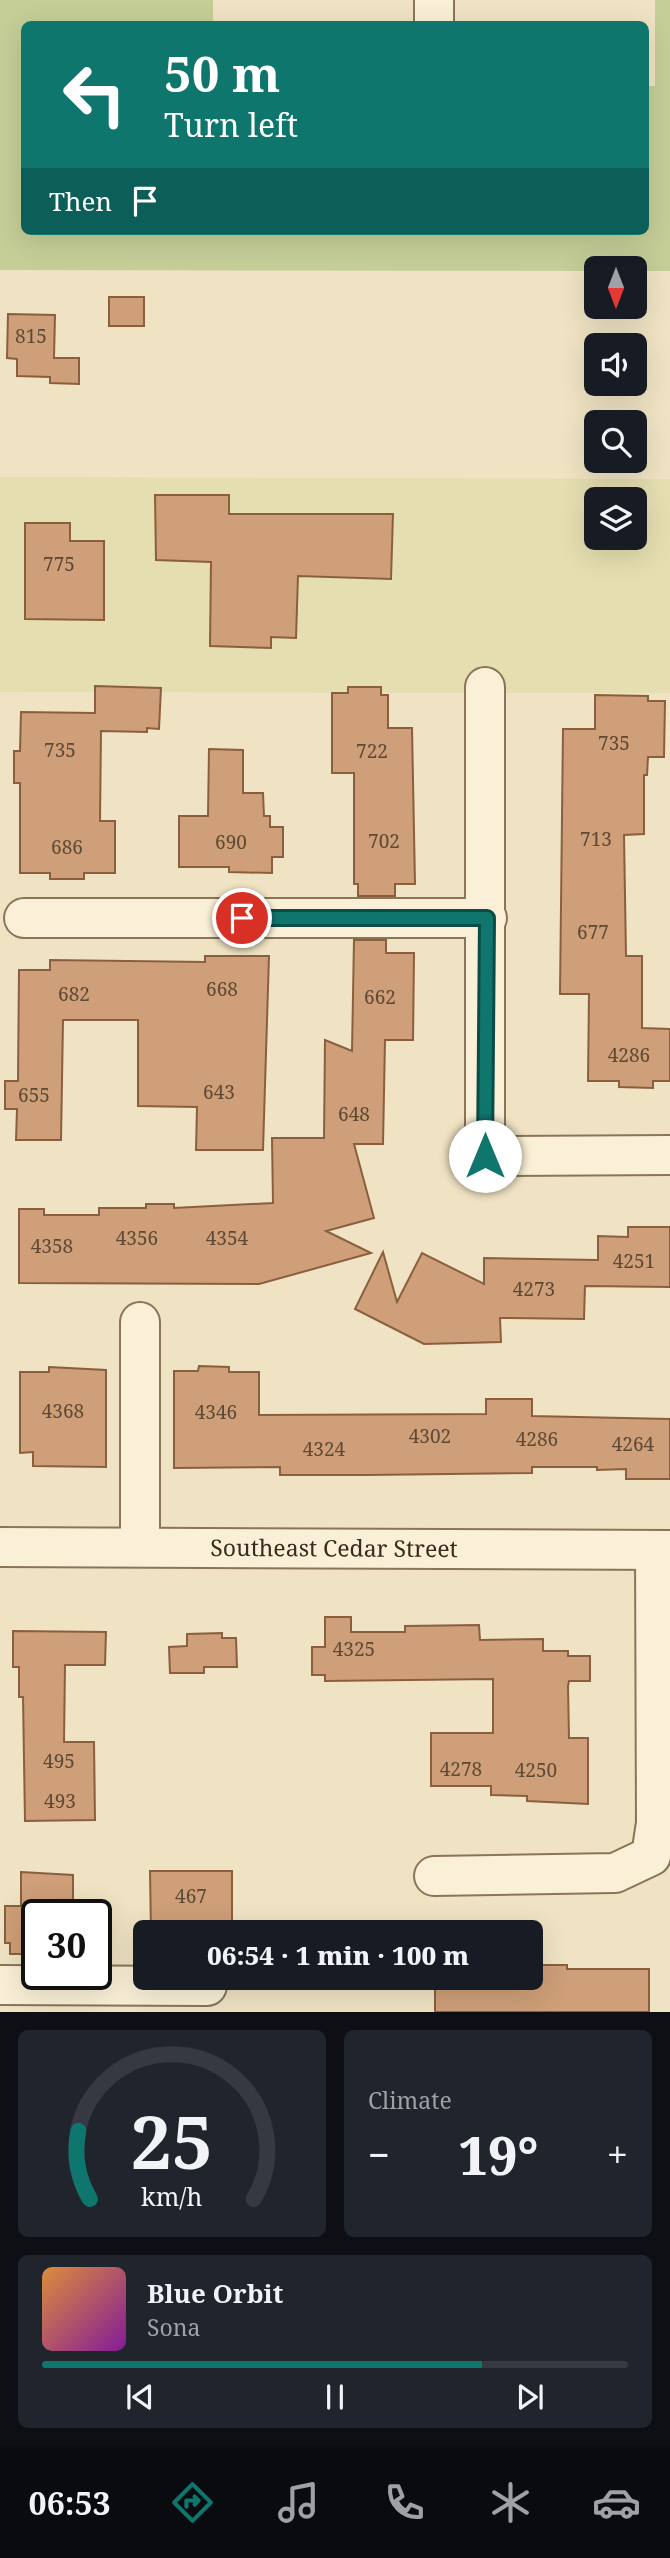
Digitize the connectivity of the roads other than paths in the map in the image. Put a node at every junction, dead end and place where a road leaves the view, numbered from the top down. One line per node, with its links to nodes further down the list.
1 (434, 0): 2 (street)
2 (434, 21)
3 (485, 687): 5 (street)
4 (24, 918): 5 (street)
5 (487, 918): 6 (street)
6 (670, 1155)
7 (140, 1322): 9 (street)
8 (0, 1547): 9 (street, Southeast Cedar Street)
9 (140, 1547): 10 (street, Southeast Cedar Street)
10 (663, 1550): 11 (street)
11 (434, 1876)
12 (0, 1985): 13 (street)
13 (133, 1986)

